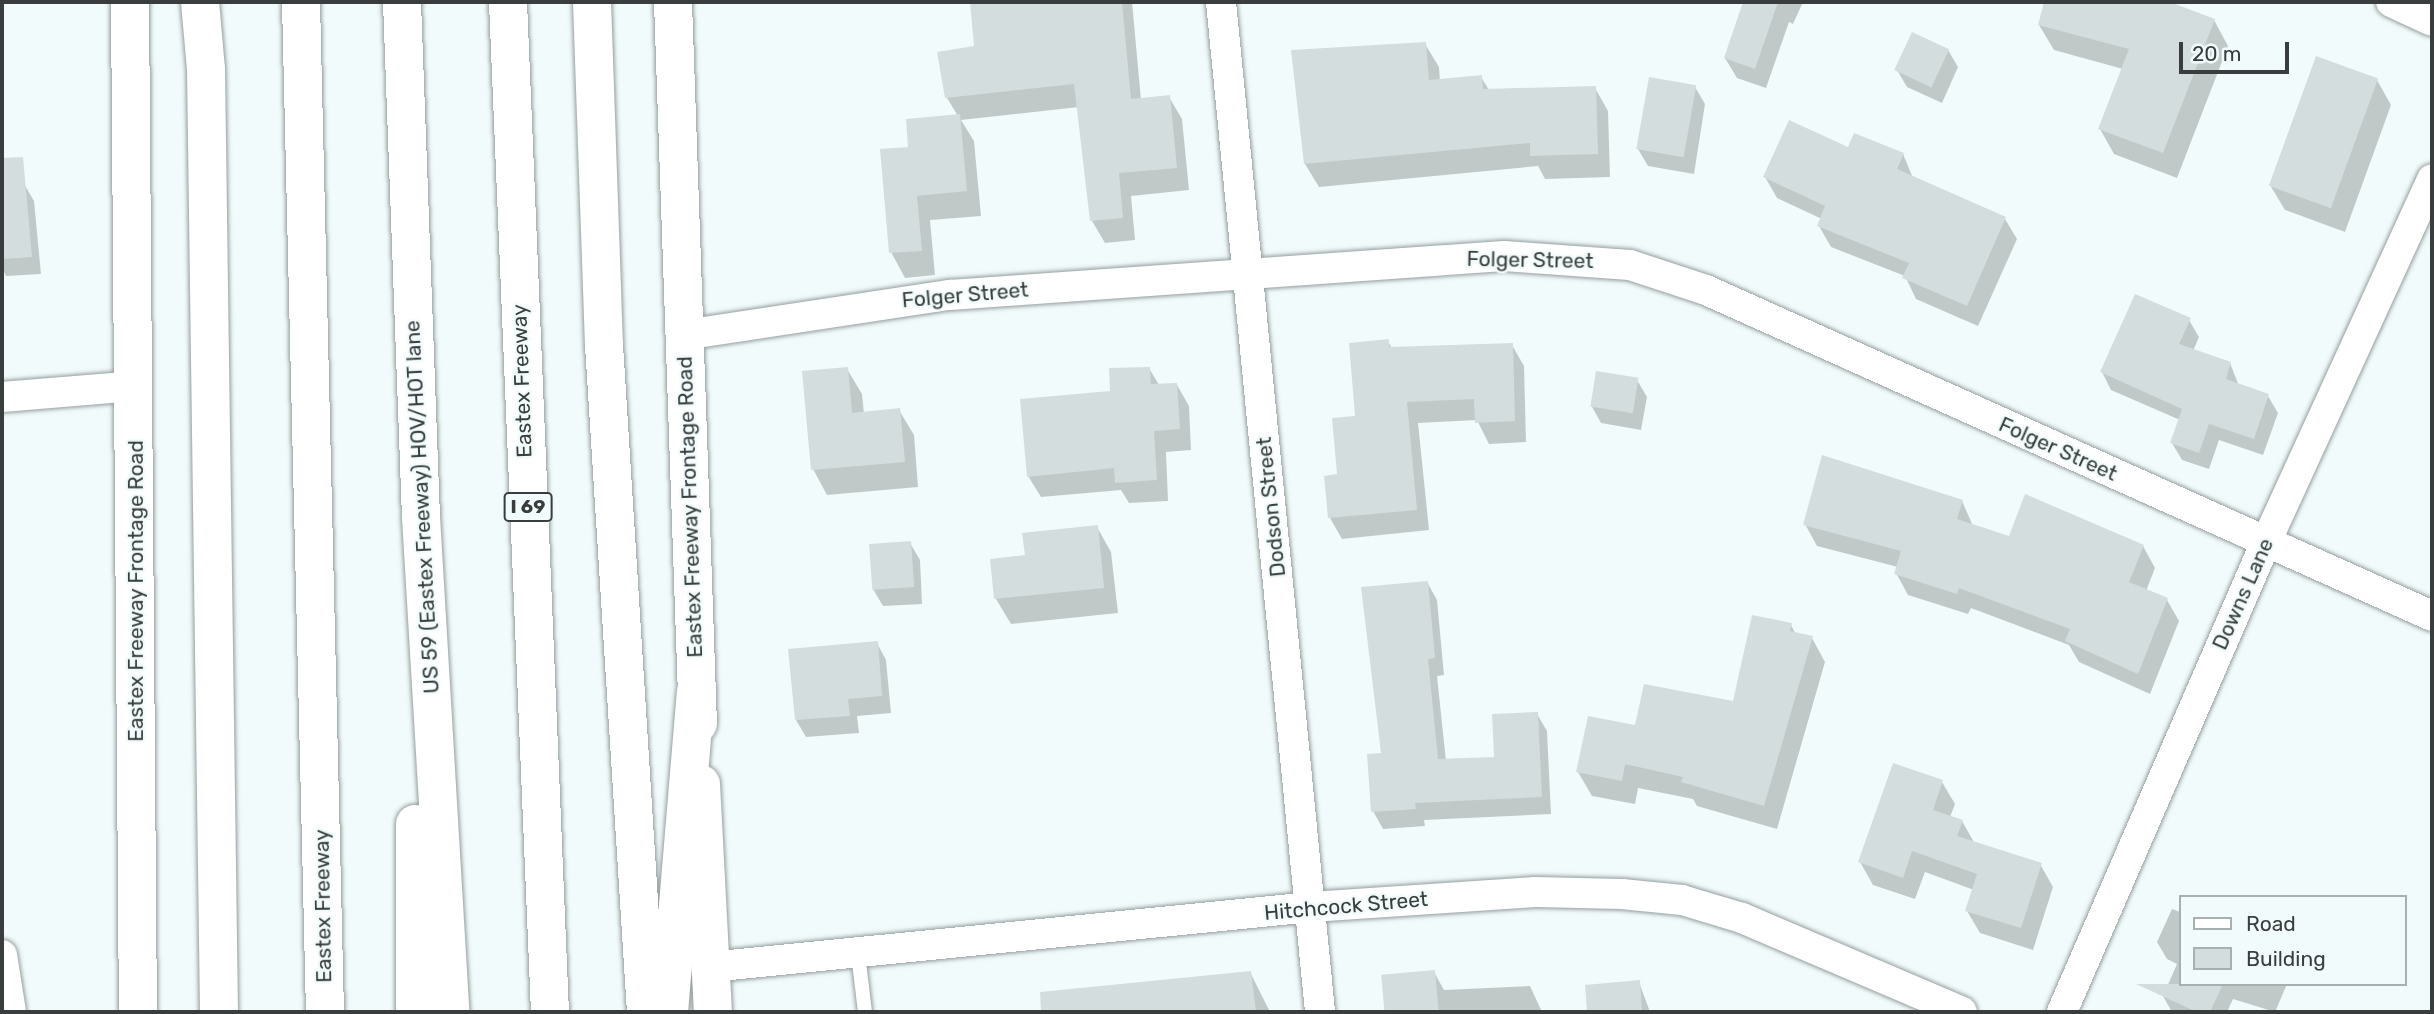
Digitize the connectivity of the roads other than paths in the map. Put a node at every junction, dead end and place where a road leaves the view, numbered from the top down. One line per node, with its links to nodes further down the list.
1 (130, 2): 14 (main road, Eastex Freeway Frontage Road)
2 (200, 2): 29 (main road)
3 (301, 2): 20 (main road, Eastex Freeway)
4 (402, 2): 16 (main road, US 59 (Eastex Freeway) HOV/HOT lane)
5 (508, 2): 33 (main road, Eastex Freeway / I 69)
6 (592, 2): 34 (main road)
7 (673, 2): 13 (main road, Eastex Freeway Frontage Road)
8 (1221, 2): 12 (street, Dodson Street)
9 (2391, 2): 10 (street)
10 (2432, 21)
11 (2432, 179): 17 (street, Downs Lane)
12 (1248, 273): 13 (street, Folger Street); 17 (street, Folger Street); 21 (street, Dodson Street)
13 (684, 335): 19 (main road, Eastex Freeway Frontage Road)
14 (135, 386): 15 (street); 28 (main road, Eastex Freeway Frontage Road)
15 (2, 397)
16 (421, 517): 25 (main road, US 59 (Eastex Freeway) HOV/HOT lane); 32 (main road)
17 (2266, 542): 18 (street, Folger Street); 39 (street, Downs Lane)
18 (2432, 616)
19 (696, 692): 24 (main road, Eastex Freeway Frontage Road); 35 (main road)
20 (321, 799): 30 (main road); 31 (main road, Eastex Freeway)
21 (1311, 907): 22 (street, Hitchcock Street); 26 (street, Hitchcock Street); 38 (street, Dodson Street)
22 (858, 954): 24 (street, Hitchcock Street); 37 (lane)
23 (2, 955): 27 (street)
24 (709, 967): 36 (main road, Eastex Freeway Frontage Road)
25 (448, 1000)
26 (1957, 1011)
27 (11, 1012)
28 (138, 1012)
29 (219, 1012)
30 (299, 1012)
31 (325, 1012)
32 (415, 1012)
33 (551, 1012)
34 (646, 1012)
35 (669, 1012)
36 (713, 1012)
37 (865, 1012)
38 (1320, 1012)
39 (2062, 1012)

